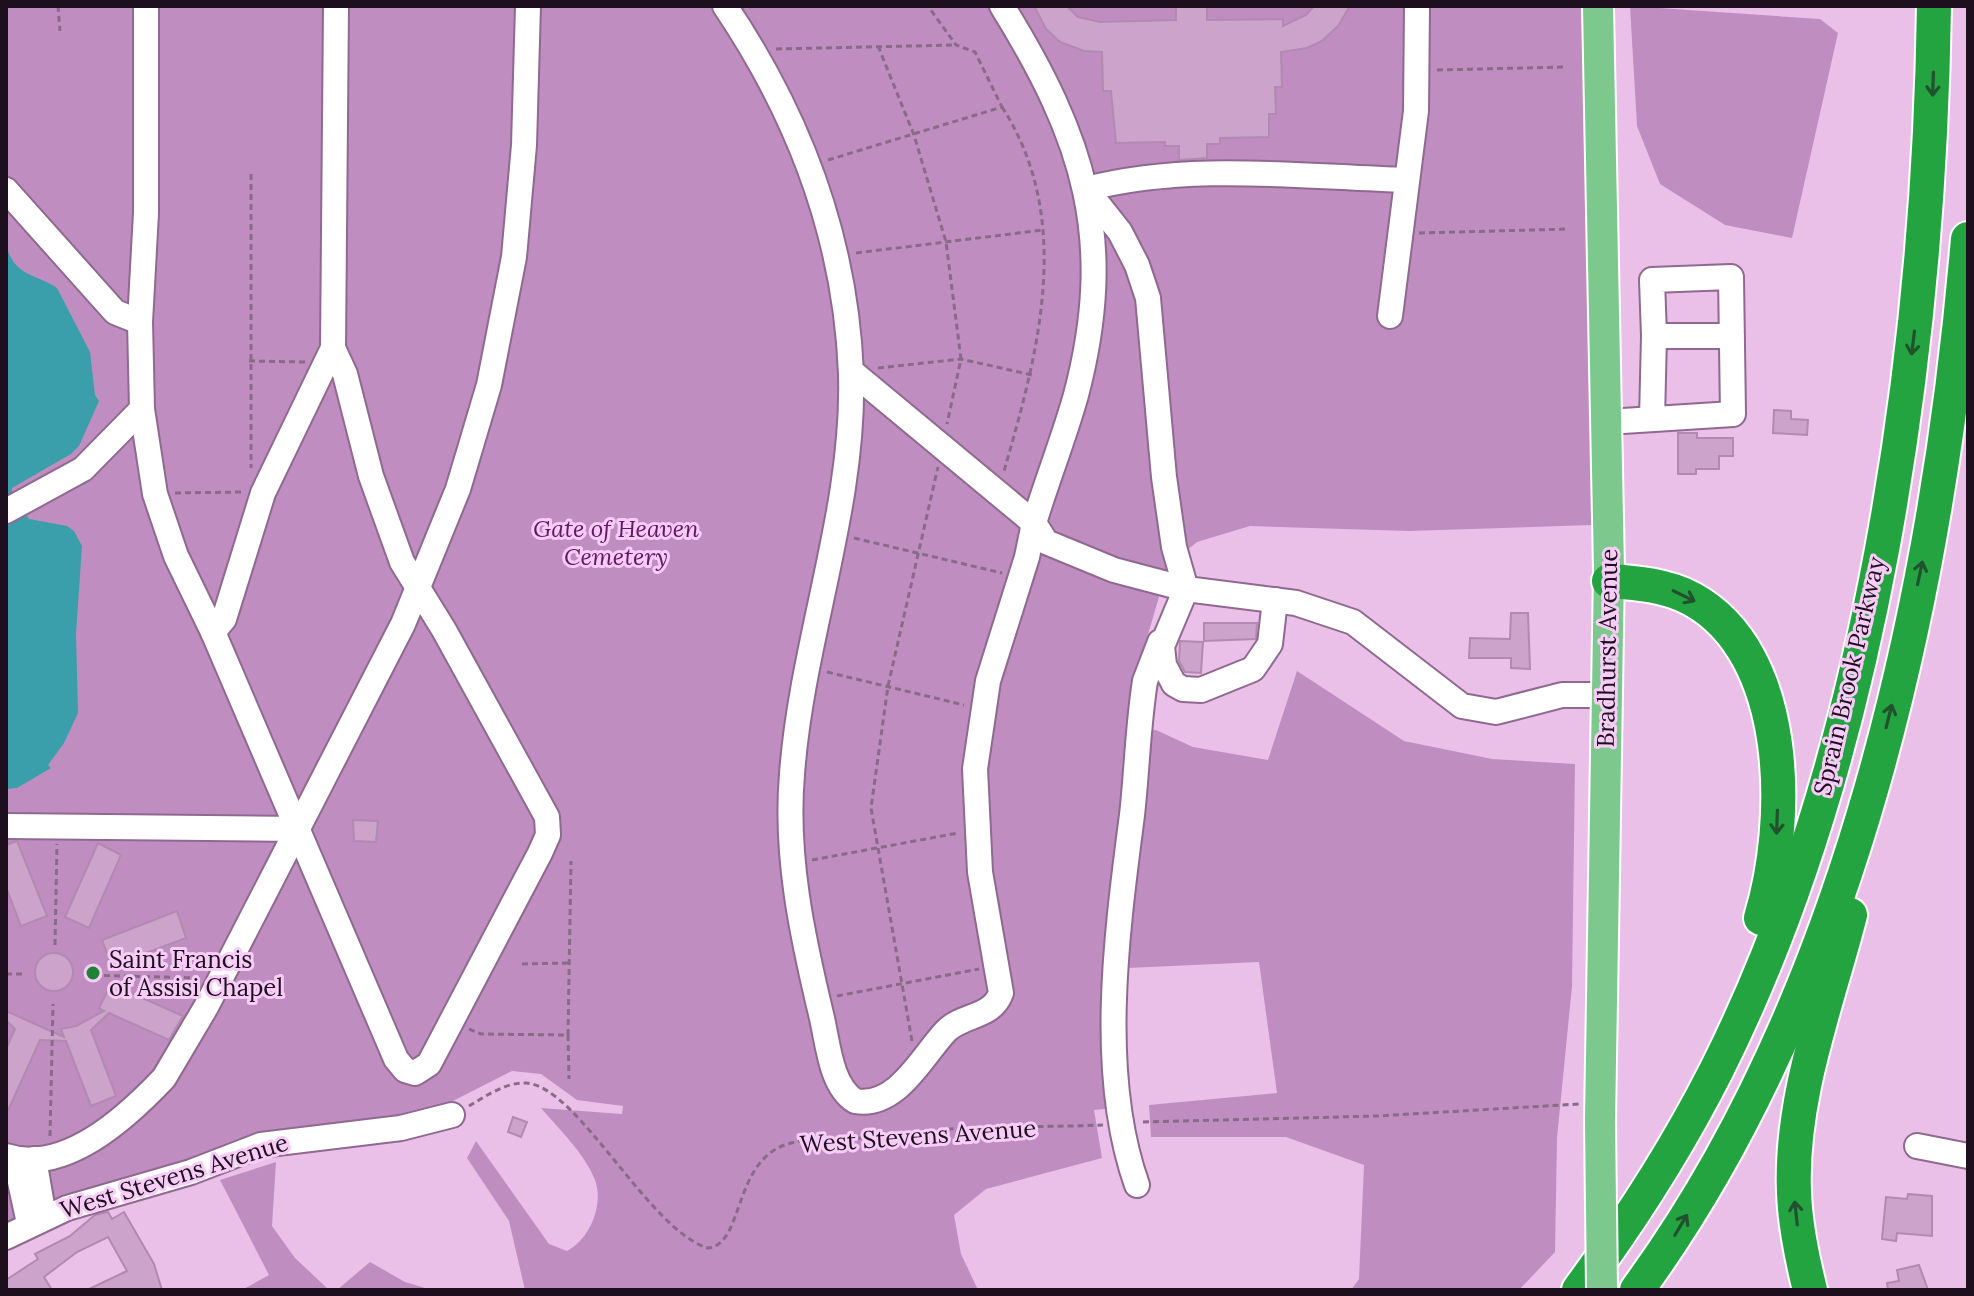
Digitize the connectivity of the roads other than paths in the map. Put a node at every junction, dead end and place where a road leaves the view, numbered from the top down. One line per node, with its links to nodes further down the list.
1 (146, 6): 14 (street)
2 (528, 6): 25 (street)
3 (725, 6): 18 (street)
4 (1002, 6): 10 (street)
5 (1417, 6): 9 (street)
6 (1598, 6): 21 (main road, Bradhurst Avenue)
7 (1934, 6): 34 (highway, Sprain Brook Parkway, one-way to 34)
8 (336, 7): 17 (street)
9 (1407, 180): 10 (street); 13 (street)
10 (1086, 189): 23 (street); 26 (street)
11 (6, 190): 14 (street)
12 (1968, 239): 31 (highway, Sprain Brook Parkway, one-way to 12)
13 (1390, 316)
14 (140, 322): 19 (street)
15 (1654, 336): 16 (street); 16 (street); 20 (street)
16 (1732, 336): 20 (street)
17 (330, 355): 25 (street); 29 (street)
18 (851, 371): 23 (street); 23 (street)
19 (142, 409): 22 (street); 29 (street)
20 (1652, 419): 21 (street)
21 (1607, 422): 24 (main road, Bradhurst Avenue)
22 (6, 511)
23 (1034, 523): 26 (street)
24 (1609, 581): 30 (main road, Bradhurst Avenue); 34 (highway, one-way to 34)
25 (419, 589): 33 (street); 33 (street)
26 (1186, 589): 27 (street); 28 (street)
27 (1275, 600): 28 (street); 30 (street)
28 (1165, 631): 39 (street)
29 (213, 632): 33 (street)
30 (1606, 695): 43 (main road, Bradhurst Avenue, bridge)
31 (1873, 783): 44 (highway, Sprain Brook Parkway, one-way to 31); 45 (highway, one-way to 31)
32 (6, 826): 33 (street)
33 (299, 829): 38 (street)
34 (1716, 1071): 42 (highway, Sprain Brook Parkway)
35 (452, 1115): 40 (street, West Stevens Avenue)
36 (1917, 1146): 37 (street)
37 (1968, 1156)
38 (26, 1158): 40 (street)
39 (1137, 1185)
40 (37, 1220): 41 (street, West Stevens Avenue)
41 (6, 1237)
42 (1579, 1290)
43 (1602, 1290)
44 (1637, 1290)
45 (1810, 1290)

